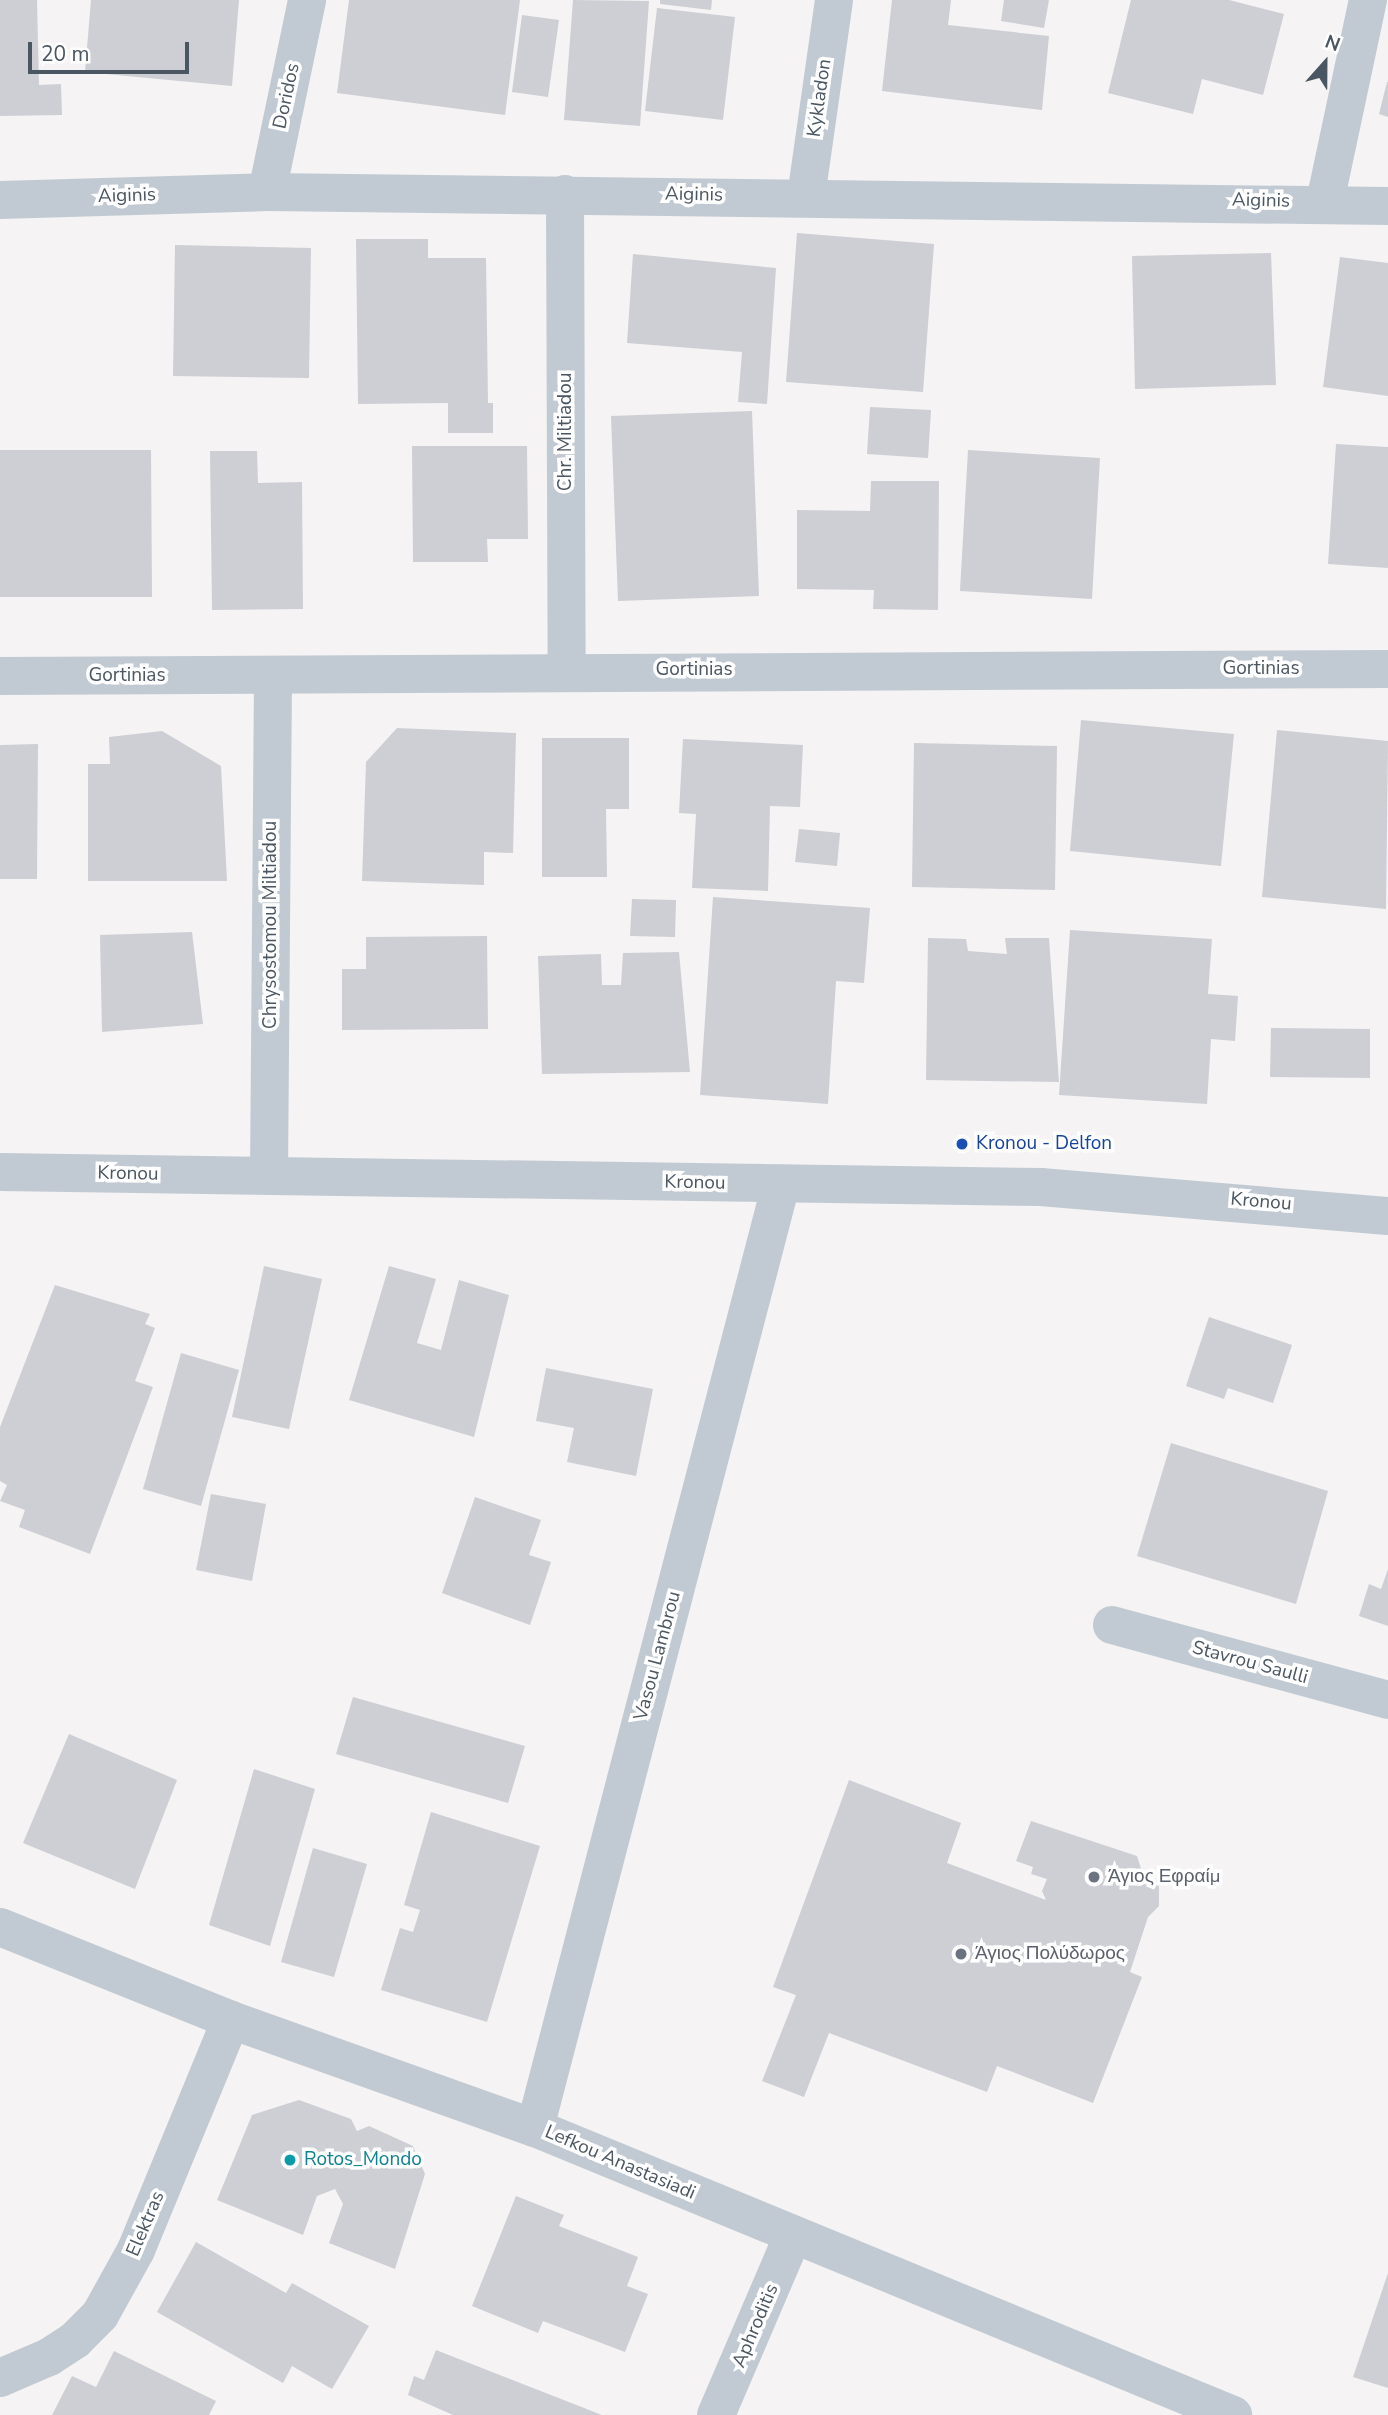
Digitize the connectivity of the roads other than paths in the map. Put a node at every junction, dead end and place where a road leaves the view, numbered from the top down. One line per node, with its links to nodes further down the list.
1 (307, 0): 4 (street, Doridos)
2 (834, 0): 6 (street, Kykladon)
3 (1368, 0): 8 (street)
4 (267, 192): 5 (street, Aiginis); 7 (street, Aiginis)
5 (565, 194): 6 (street, Aiginis); 11 (street, Chr. Miltiadou)
6 (806, 197): 8 (street, Aiginis)
7 (0, 200)
8 (1325, 202): 9 (street, Aiginis)
9 (1388, 206)
10 (1388, 669): 11 (street, Gortinias)
11 (567, 670): 12 (street, Gortinias)
12 (273, 675): 13 (street, Gortinias); 15 (street, Chrysostomou Miltiadou)
13 (0, 676)
14 (0, 1172): 15 (street, Kronou)
15 (270, 1175): 16 (street, Kronou)
16 (781, 1184): 17 (street, Kronou); 22 (street, Vasou Lambrou)
17 (1388, 1216)
18 (1112, 1625): 19 (street, Stavrou Saulli)
19 (1388, 1700)
20 (0, 1927): 21 (street, Lefkou Anastasiadi)
21 (231, 2020): 22 (street, Lefkou Anastasiadi); 24 (street, Elektras)
22 (535, 2128): 23 (street, Lefkou Anastasiadi)
23 (793, 2235): 25 (street, Aphroditis); 26 (street, Lefkou Anastasiadi)
24 (0, 2378)
25 (716, 2415)
26 (1233, 2415)

